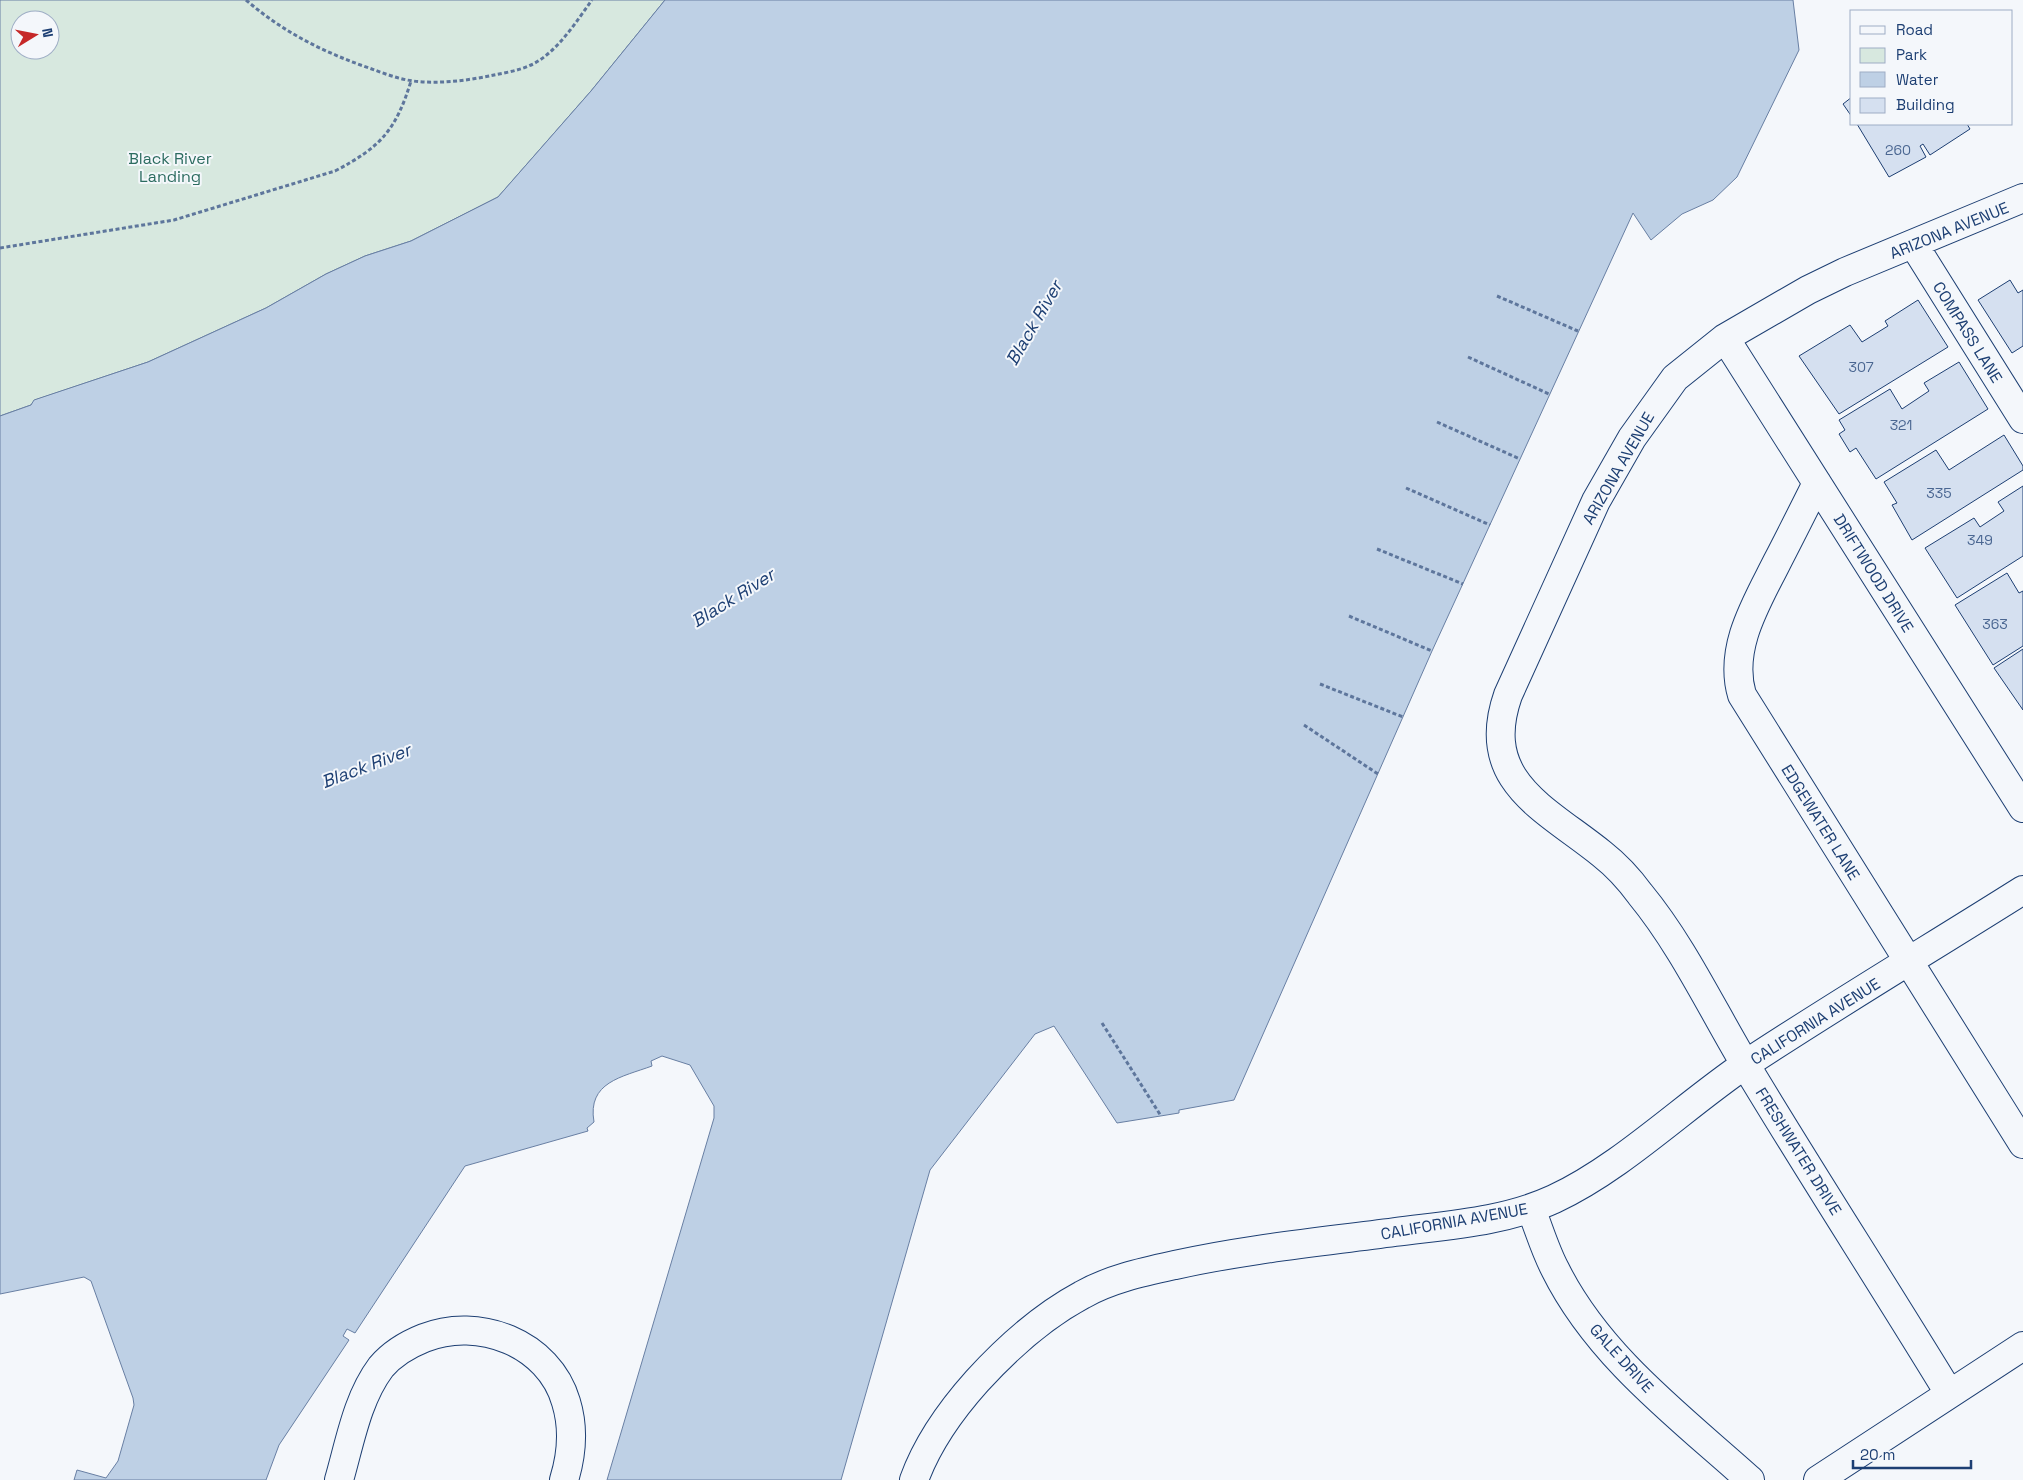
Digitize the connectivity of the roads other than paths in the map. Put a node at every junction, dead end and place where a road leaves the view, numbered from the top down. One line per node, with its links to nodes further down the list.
1 (2023, 198): 2 (street, ARIZONA AVENUE)
2 (1914, 245): 3 (street, ARIZONA AVENUE); 4 (street, COMPASS LANE)
3 (1726, 338): 5 (street, DRIFTWOOD DRIVE); 6 (street, ARIZONA AVENUE)
4 (2023, 419)
5 (1817, 483): 7 (street, DRIFTWOOD DRIVE); 9 (street, EDGEWATER LANE)
6 (1518, 787): 10 (street, FRESHWATER DRIVE)
7 (2023, 808)
8 (2023, 890): 9 (street, CALIFORNIA AVENUE)
9 (1908, 962): 10 (street, CALIFORNIA AVENUE); 11 (street, EDGEWATER LANE)
10 (1746, 1065): 12 (street, CALIFORNIA AVENUE); 14 (street, FRESHWATER DRIVE)
11 (2023, 1144)
12 (1531, 1209): 17 (street, CALIFORNIA AVENUE); 18 (street, GALE DRIVE)
13 (2023, 1346): 14 (street)
14 (1949, 1393): 19 (street)
15 (339, 1480): 16 (street)
16 (564, 1480)
17 (914, 1480)
18 (1750, 1480)
19 (1818, 1480)

